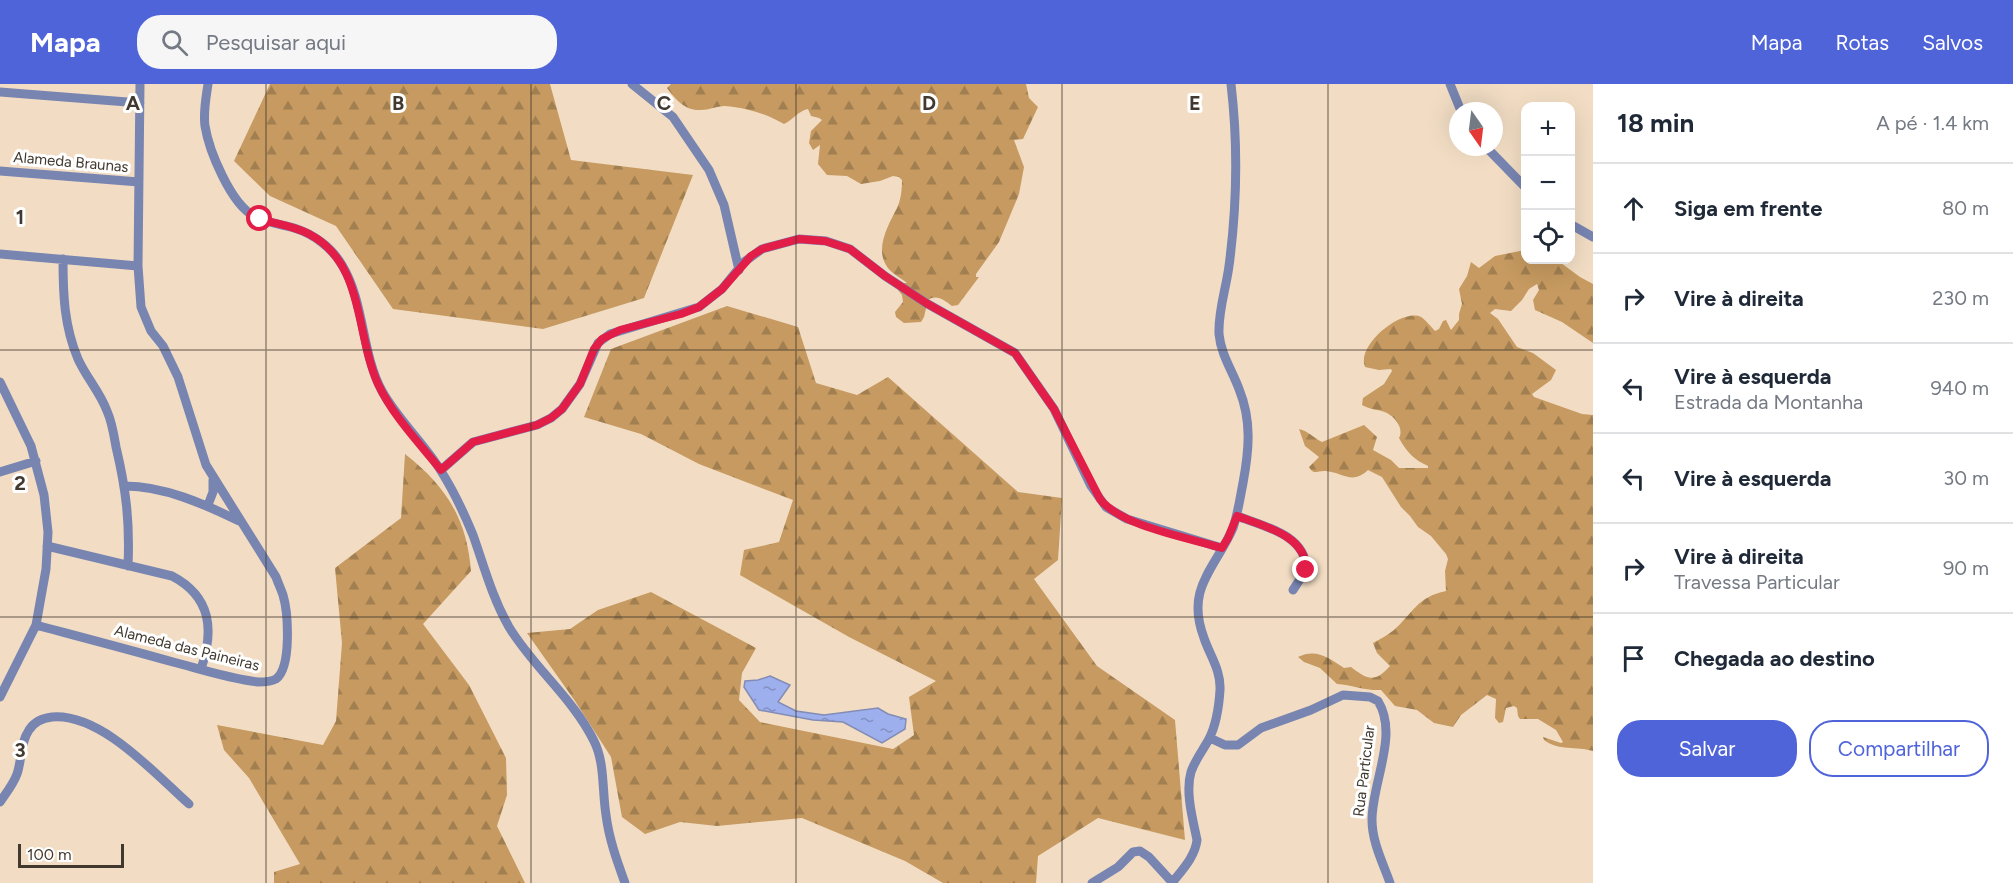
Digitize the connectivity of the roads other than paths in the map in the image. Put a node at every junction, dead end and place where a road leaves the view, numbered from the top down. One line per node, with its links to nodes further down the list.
1 (140, 84): 8 (street, Alameda das Paineiras)
2 (208, 84): 21 (street)
3 (633, 84): 18 (street)
4 (1231, 84): 28 (street)
5 (1450, 84): 7 (street)
6 (0, 92): 8 (street)
7 (1457, 102)
8 (140, 103): 11 (street, Alameda das Paineiras)
9 (1495, 156): 12 (street)
10 (0, 171): 11 (street, Alameda Braunas)
11 (139, 182): 17 (street, Alameda das Paineiras)
12 (1521, 183)
13 (1575, 227): 14 (street)
14 (1593, 237)
15 (0, 254): 16 (street)
16 (63, 259): 17 (street); 24 (street)
17 (138, 266): 23 (street, Alameda das Paineiras)
18 (739, 270): 21 (street); 31 (street)
19 (0, 382): 20 (street)
20 (36, 461): 22 (street); 30 (street)
21 (441, 470): 40 (street)
22 (0, 472)
23 (213, 480): 25 (street, Alameda das Paineiras); 26 (street)
24 (125, 486): 26 (street); 32 (street)
25 (228, 502): 27 (street); 29 (street, Alameda das Paineiras)
26 (208, 506): 27 (street)
27 (220, 512): 29 (street)
28 (1237, 516): 31 (street); 33 (street)
29 (239, 521): 35 (street, Alameda das Paineiras)
30 (47, 546): 32 (street); 34 (street)
31 (1222, 548): 37 (street)
32 (128, 566): 35 (street)
33 (1293, 590)
34 (36, 625): 35 (street, Alameda das Paineiras); 36 (street)
35 (201, 669)
36 (0, 697)
37 (1210, 738): 42 (street); 43 (street, Rua Particular)
38 (0, 802): 39 (street)
39 (189, 804)
40 (625, 883)
41 (1092, 883): 42 (street)
42 (1172, 883)
43 (1390, 883)

